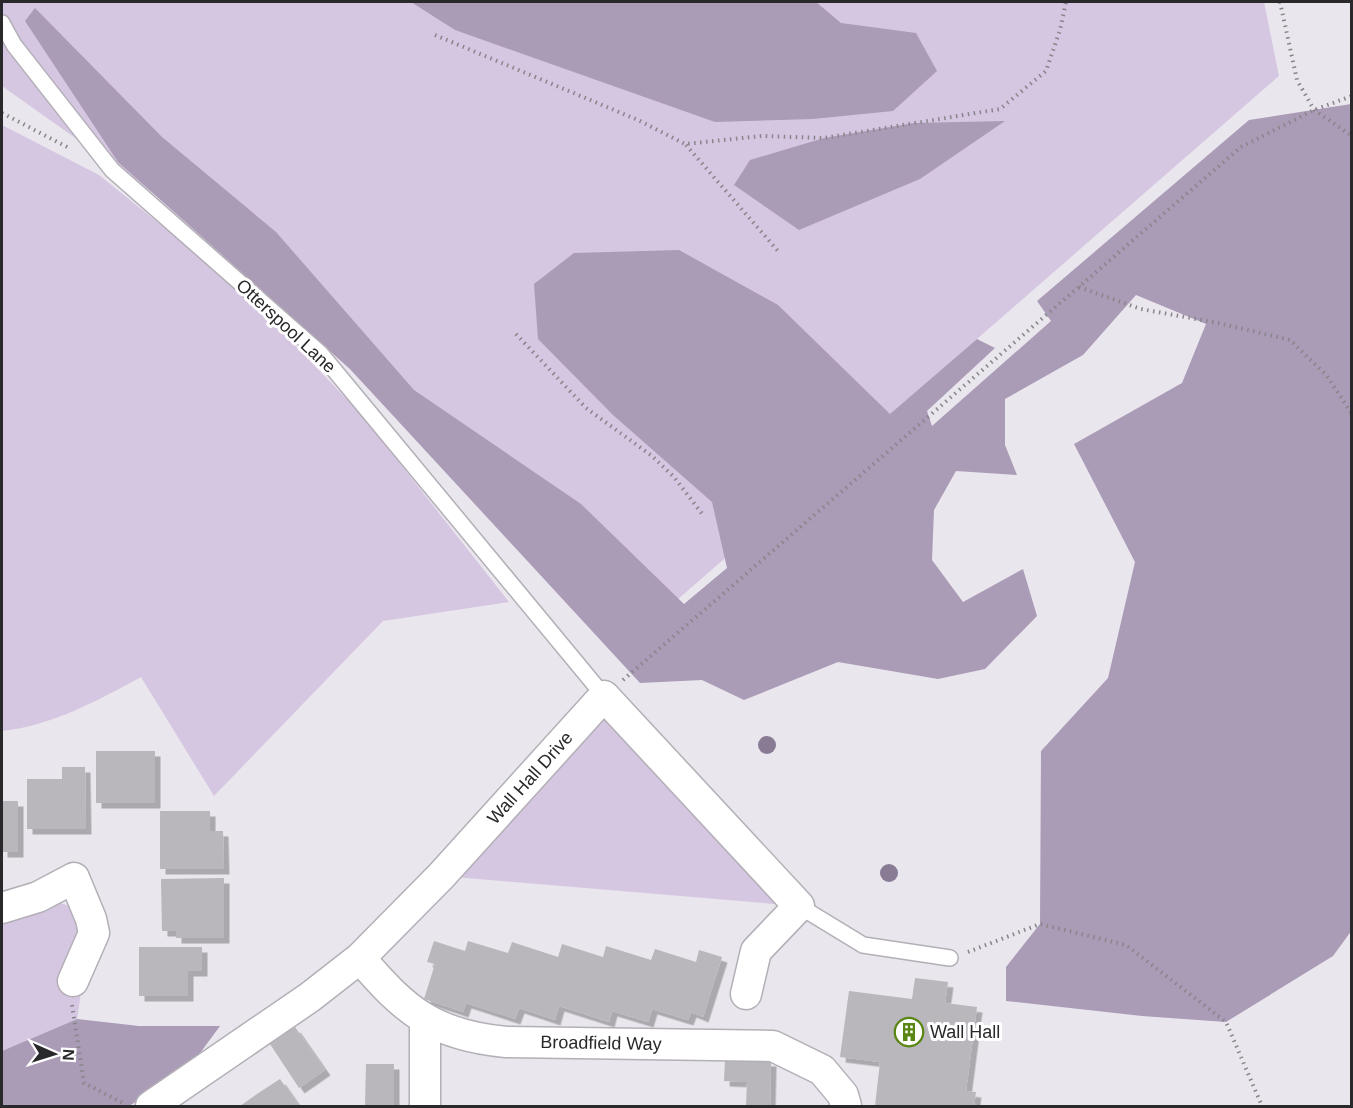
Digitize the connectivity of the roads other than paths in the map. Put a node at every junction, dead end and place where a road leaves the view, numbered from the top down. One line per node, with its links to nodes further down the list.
1 (2, 23): 2 (lane, Otterspool Lane)
2 (604, 696): 3 (street); 5 (street, Wall Hall Drive)
3 (799, 906): 6 (lane); 8 (street)
4 (2, 909): 7 (street)
5 (360, 958): 9 (street, Broadfield Way); 10 (street, Wall Hall Drive)
6 (950, 958)
7 (73, 981)
8 (746, 994)
9 (425, 1021): 11 (street); 12 (street, Broadfield Way)
10 (151, 1107)
11 (425, 1107)
12 (846, 1107)

